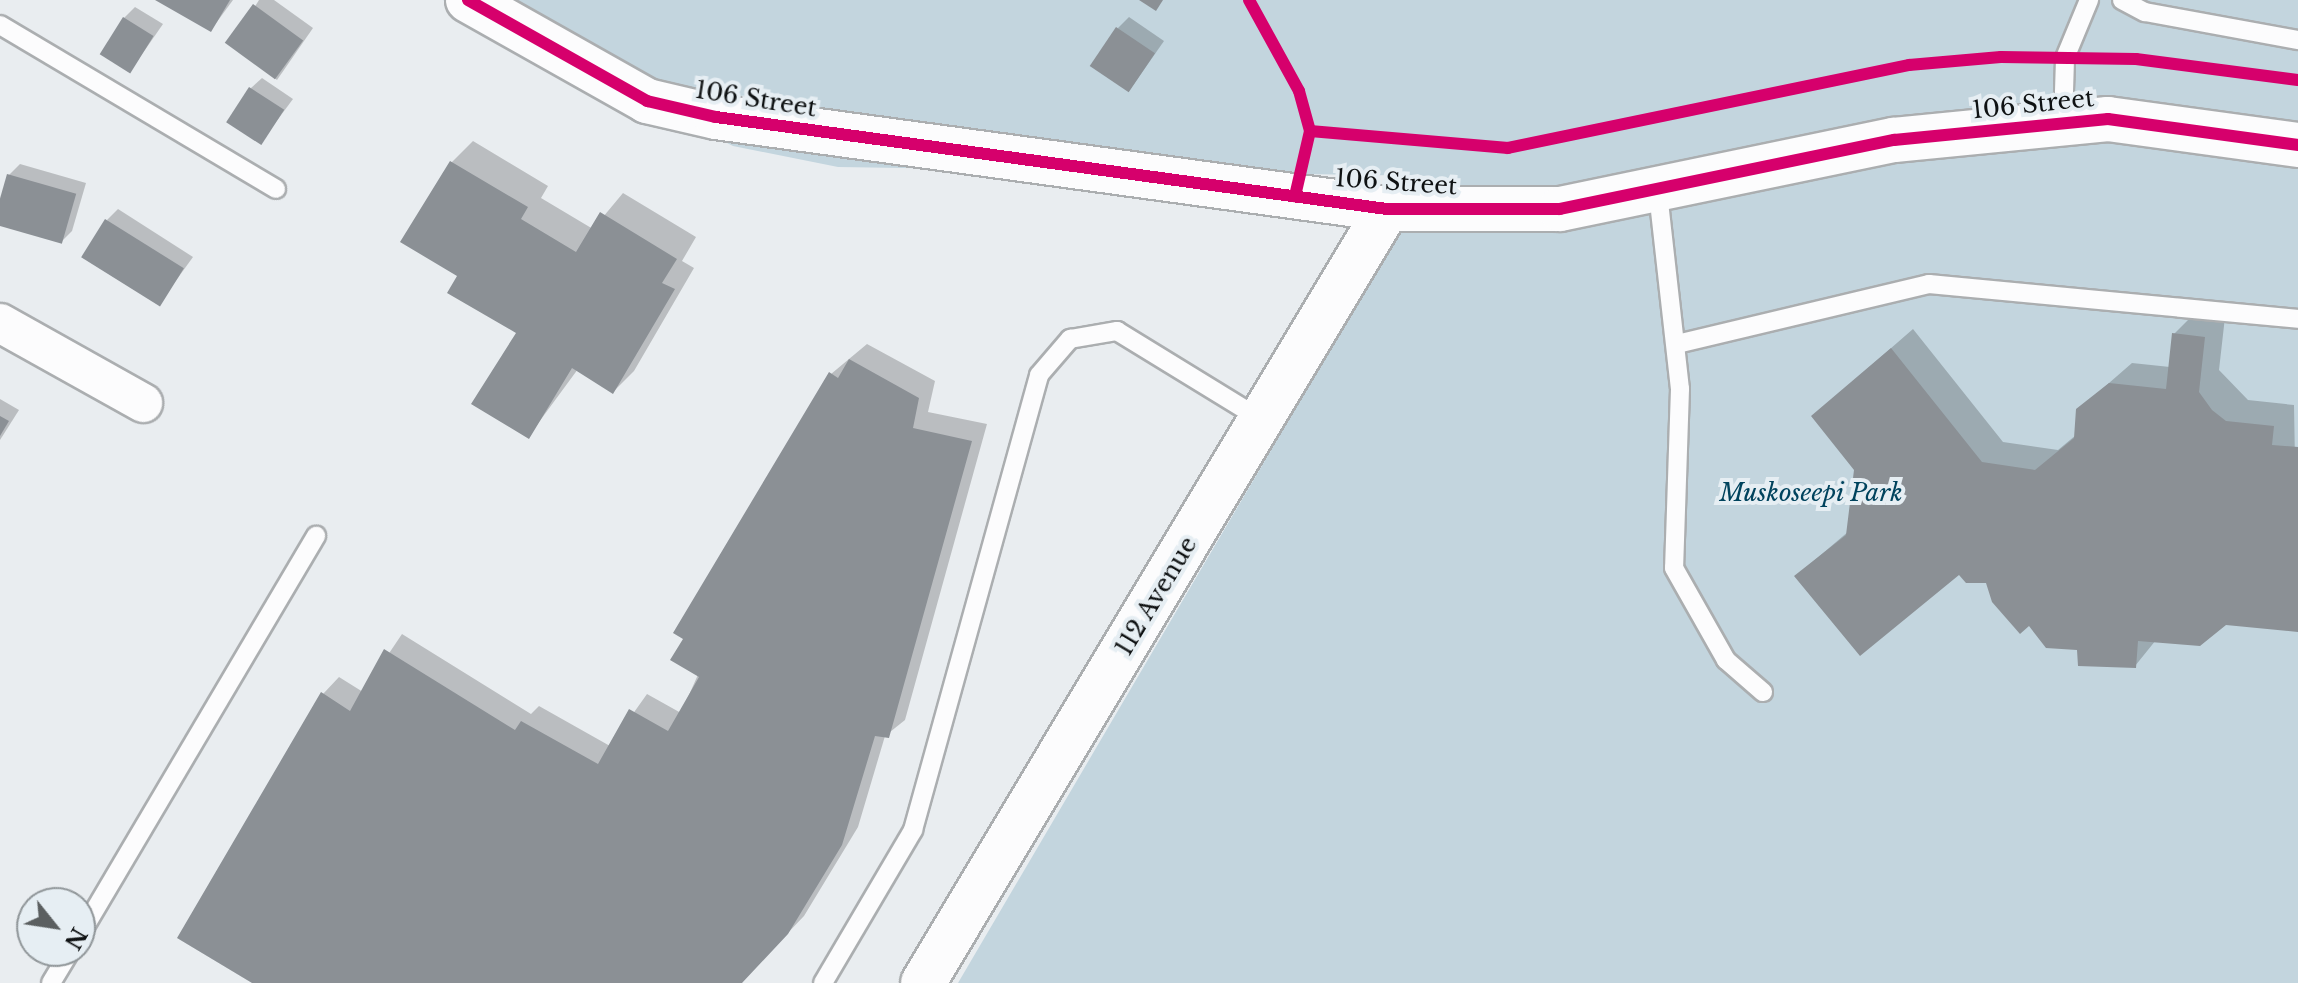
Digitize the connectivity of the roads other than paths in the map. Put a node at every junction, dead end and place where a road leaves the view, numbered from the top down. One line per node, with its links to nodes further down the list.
1 (468, 0): 10 (street, 106 Street)
2 (2089, 0): 6 (lane)
3 (2122, 0): 5 (lane)
4 (0, 25): 8 (lane)
5 (2298, 40)
6 (2063, 123): 7 (street, 106 Street); 9 (street, 106 Street)
7 (2298, 145)
8 (276, 189)
9 (1658, 193): 10 (street, 106 Street); 13 (lane)
10 (1387, 209): 15 (street, 112 Avenue)
11 (2298, 319): 13 (lane)
12 (0, 323): 14 (street)
13 (1677, 344): 17 (lane)
14 (143, 403)
15 (1262, 420): 19 (lane); 20 (street, 112 Avenue)
16 (316, 536): 18 (lane)
17 (1763, 692)
18 (96, 908)
19 (823, 983)
20 (923, 983)

